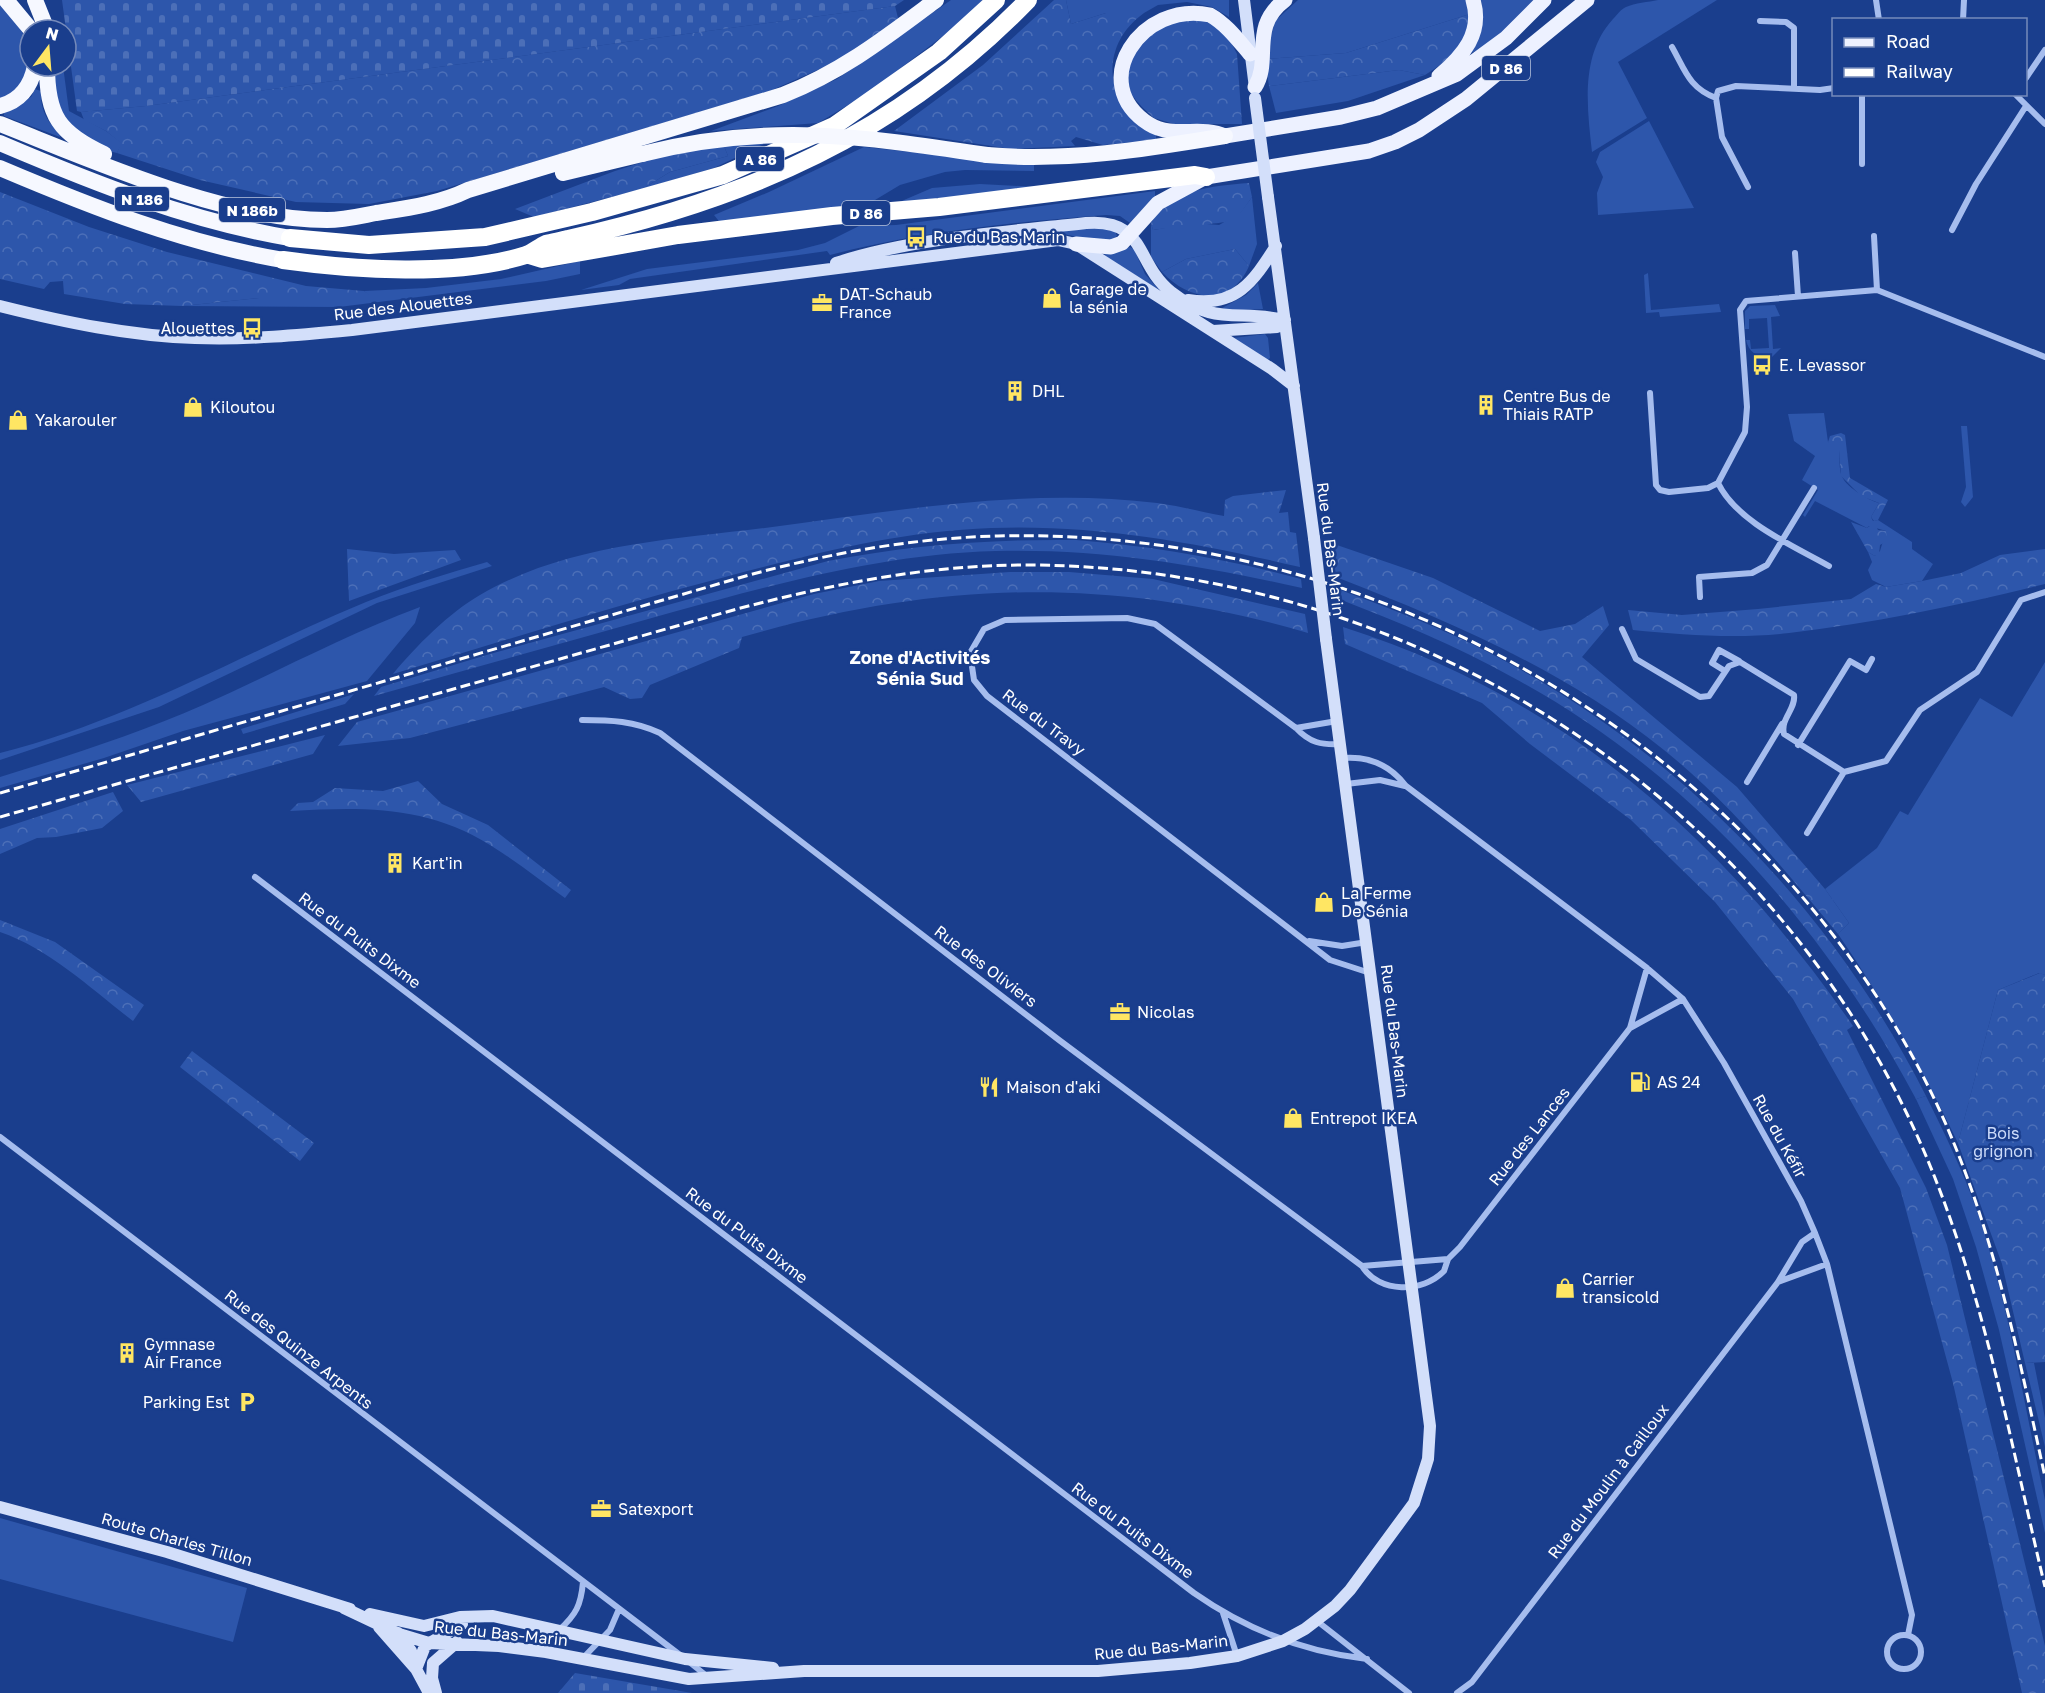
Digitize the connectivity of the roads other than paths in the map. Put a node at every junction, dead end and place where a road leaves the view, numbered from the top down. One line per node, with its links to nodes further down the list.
1 (6, 0): 13 (highway)
2 (35, 0): 14 (highway)
3 (936, 0): 43 (highway)
4 (996, 0): 47 (highway, A 86)
5 (1028, 0): 51 (highway, A 86)
6 (1244, 0): 20 (main road, Rue du Bas-Marin)
7 (1285, 0): 27 (main road)
8 (1473, 0): 24 (main road)
9 (1544, 0): 24 (main road, D 86)
10 (1587, 0): 41 (main road, D 86)
11 (1876, 0): 15 (street)
12 (1964, 0): 16 (street)
13 (20, 18)
14 (42, 18)
15 (1880, 18)
16 (1963, 18)
17 (1760, 21): 26 (street)
18 (1672, 46): 30 (street)
19 (2045, 50): 21 (street)
20 (1250, 54): 27 (main road, Rue du Bas-Marin); 35 (main road)
21 (2027, 75)
22 (30, 78): 31 (highway)
23 (48, 78): 40 (highway)
24 (1430, 83): 35 (main road, D 86)
25 (1832, 87): 26 (street)
26 (1794, 88): 30 (street)
27 (1255, 93): 49 (main road, Rue du Bas-Marin, bridge)
28 (1862, 96): 37 (street)
29 (2017, 96): 32 (street)
30 (1716, 98): 42 (street)
31 (0, 106)
32 (2026, 106): 34 (street); 44 (street)
33 (0, 124): 40 (highway, N 186b)
34 (2045, 124)
35 (1225, 136): 38 (highway, D 86, bridge)
36 (0, 142): 47 (highway, N 186)
37 (1862, 164)
38 (593, 166): 43 (highway, N 186b)
39 (0, 168): 52 (highway, N 186)
40 (133, 175): 43 (highway, N 186b)
41 (1206, 177): 45 (main road); 51 (highway, D 86)
42 (1748, 187)
43 (458, 197)
44 (1952, 230)
45 (1132, 235): 48 (main road); 53 (main road); 56 (main road)
46 (1874, 236): 54 (street)
47 (290, 238)
48 (1076, 244): 53 (main road); 59 (main road)
49 (1276, 246): 56 (main road); 58 (main road, Rue du Bas-Marin)
50 (1795, 253): 55 (street)
51 (529, 255): 52 (highway, A 86)
52 (283, 260)
53 (811, 271): 57 (main road, Rue des Alouettes)
54 (1877, 290): 55 (street); 60 (street)
55 (1798, 296): 63 (street)
56 (1182, 299): 58 (main road)
57 (0, 306)
58 (1285, 320): 59 (main road); 61 (main road, Rue du Bas-Marin)
59 (1213, 331): 61 (main road)
60 (2045, 357)
61 (1294, 386): 74 (main road, Rue du Bas-Marin, bridge)
62 (1650, 393): 63 (street)
63 (1718, 483): 65 (street)
64 (1814, 488): 65 (street)
65 (1782, 538): 66 (street); 68 (street)
66 (1829, 566)
67 (2045, 592): 80 (street)
68 (1700, 597)
69 (1622, 629): 72 (street)
70 (1872, 659): 78 (street)
71 (1740, 662): 72 (street); 72 (street); 75 (street)
72 (1725, 671)
73 (582, 720): 97 (street, Rue des Oliviers)
74 (1338, 721): 76 (street); 77 (main road, Rue du Bas-Marin)
75 (1783, 723): 78 (street); 81 (street)
76 (1296, 728): 77 (street, Rue du Travy); 86 (street, Rue du Travy)
77 (1341, 744): 79 (main road, Rue du Bas-Marin)
78 (1798, 745): 80 (street)
79 (1343, 758): 82 (main road, Rue du Bas-Marin); 83 (street, Rue du Kéfir)
80 (1844, 772): 84 (street)
81 (1747, 782)
82 (1346, 784): 83 (street, Rue du Kéfir); 87 (main road, Rue du Bas-Marin)
83 (1406, 786): 88 (street, Rue du Kéfir)
84 (1807, 833)
85 (255, 877): 104 (street, Rue du Puits Dixme)
86 (1308, 941): 87 (street, Rue du Travy); 89 (street, Rue du Travy)
87 (1367, 942): 89 (main road, Rue du Bas-Marin)
88 (1647, 968): 90 (street, Rue du Kéfir); 91 (street, Rue des Lances)
89 (1371, 973): 95 (main road, Rue du Bas-Marin)
90 (1683, 999): 91 (street, Rue des Lances); 93 (street, Rue du Kéfir)
91 (1630, 1028): 94 (street, Rue des Lances)
92 (0, 1137): 101 (street, Rue des Quinze Arpents)
93 (1815, 1233): 96 (street, Rue du Kéfir); 98 (street, Rue du Moulin à Cailloux)
94 (1448, 1259): 95 (street); 99 (street, Rue des Lances)
95 (1409, 1263): 97 (street); 99 (main road, Rue du Bas-Marin)
96 (1827, 1264): 98 (street); 110 (street, Rue du Kéfir)
97 (1362, 1266): 99 (street, Rue des Oliviers)
98 (1778, 1282): 125 (street, Rue du Moulin à Cailloux)
99 (1413, 1289): 107 (main road, Rue du Bas-Marin)
100 (0, 1507): 102 (main road, Route Charles Tillon)
101 (583, 1582): 103 (street, Rue des Quinze Arpents); 108 (street)
102 (344, 1608): 106 (main road, Rue du Bas-Marin)
103 (619, 1610): 113 (street); 117 (street, Rue des Quinze Arpents)
104 (1223, 1613): 111 (street, Rue du Puits Dixme); 115 (street)
105 (470, 1617): 106 (main road, Rue du Bas-Marin); 108 (main road, Rue du Bas-Marin); 114 (main road)
106 (379, 1620): 109 (main road, Rue du Bas-Marin); 119 (main road)
107 (1317, 1621): 111 (main road, Rue du Bas-Marin); 118 (street)
108 (557, 1631): 113 (main road, Rue du Bas-Marin)
109 (399, 1634): 114 (main road, Rue du Bas-Marin); 119 (main road)
110 (1908, 1635): 110 (street, Rue du Kéfir)
111 (1283, 1641): 115 (main road, Rue du Bas-Marin); 118 (street, Rue du Puits Dixme)
112 (457, 1642): 114 (main road, Rue du Bas-Marin); 116 (main road, Rue du Bas-Marin); 123 (main road)
113 (601, 1642): 116 (street); 117 (main road, Rue du Bas-Marin)
114 (429, 1643): 119 (main road)
115 (1238, 1656): 120 (main road, Rue du Bas-Marin)
116 (583, 1659): 121 (main road, Rue du Bas-Marin)
117 (684, 1659): 120 (main road, Rue du Bas-Marin); 121 (street, Rue des Quinze Arpents)
118 (1367, 1659): 124 (street)
119 (416, 1669): 122 (main road)
120 (804, 1671): 121 (main road, Rue du Bas-Marin)
121 (711, 1679)
122 (429, 1693)
123 (436, 1693)
124 (1409, 1693)
125 (1457, 1693)

